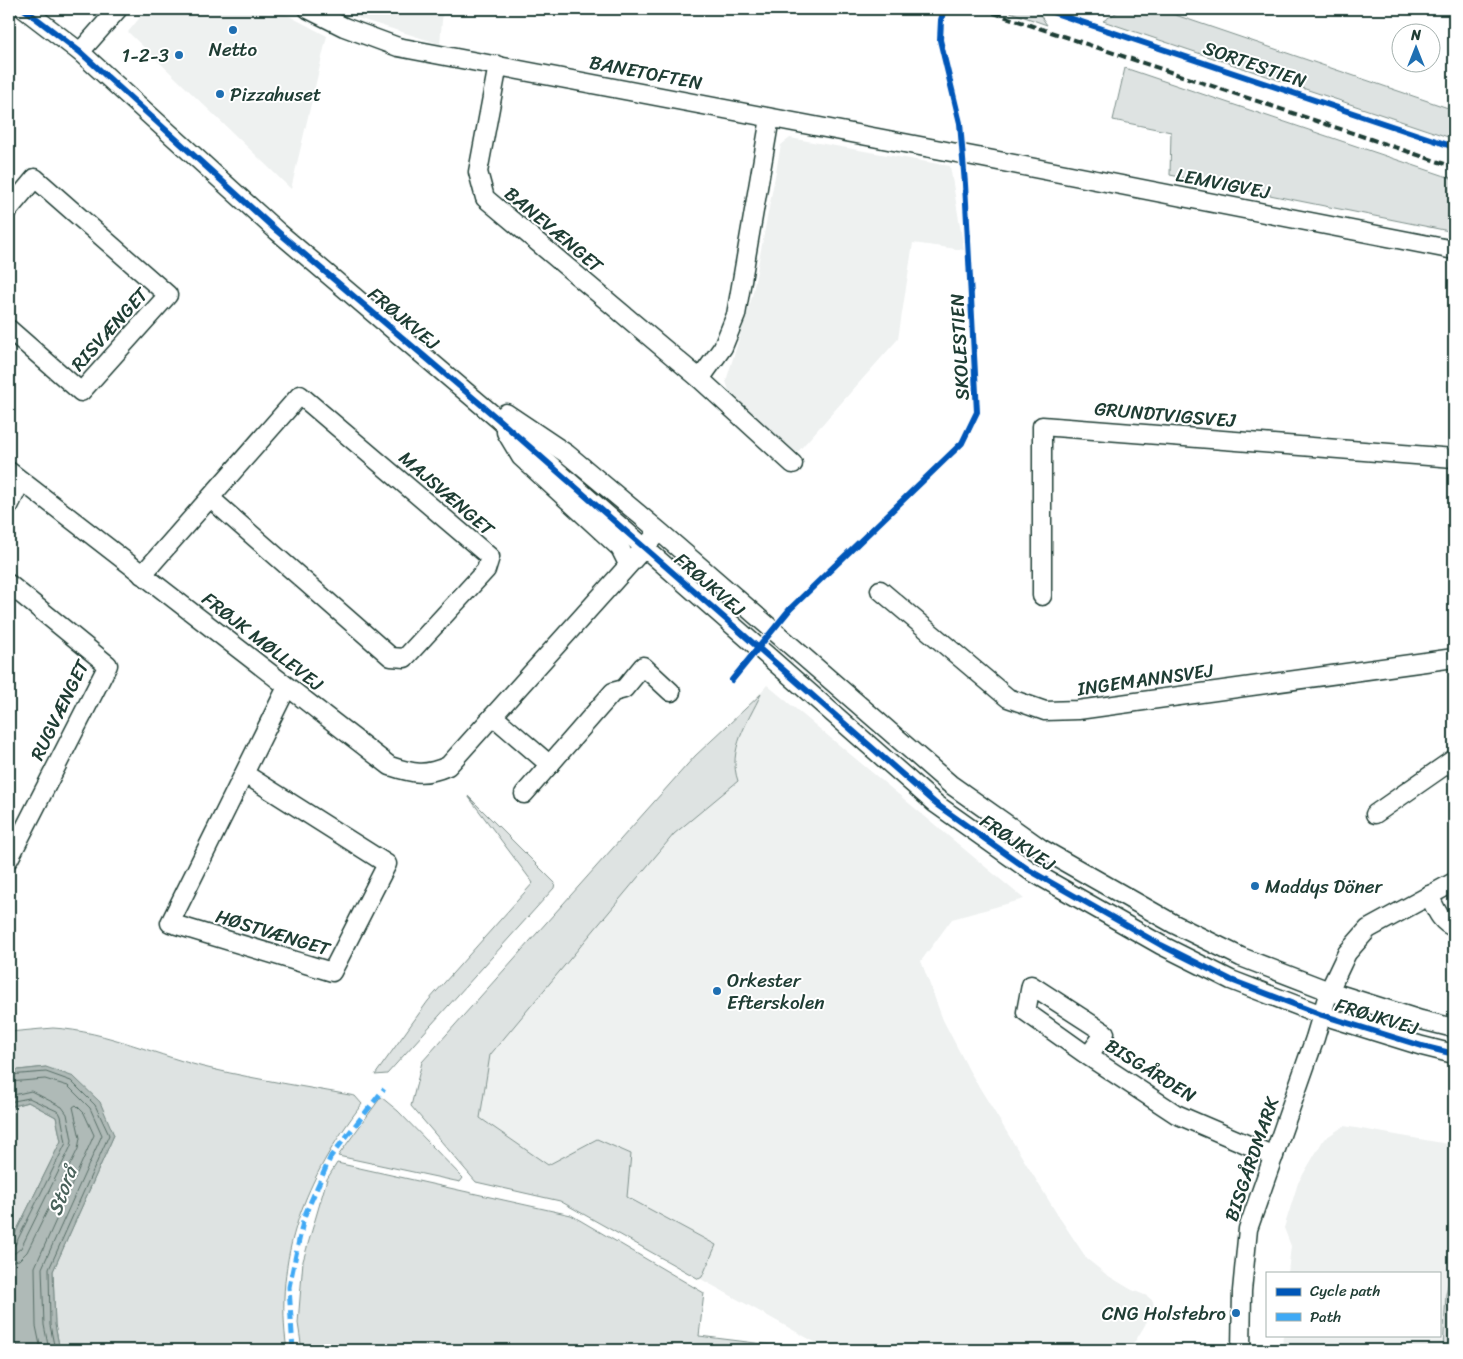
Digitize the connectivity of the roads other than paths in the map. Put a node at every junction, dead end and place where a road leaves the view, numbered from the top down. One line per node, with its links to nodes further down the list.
1 (24, 9): 4 (street, FRØJKVEJ)
2 (118, 9): 4 (street)
3 (308, 9): 5 (street, BANETOFTEN)
4 (80, 52): 11 (street, FRØJKVEJ)
5 (498, 65): 6 (street, BANETOFTEN); 12 (street, BANEVÆNGET)
6 (770, 118): 7 (street, BANETOFTEN); 12 (street)
7 (983, 158): 9 (street, LEMVIGVEJ)
8 (9, 209): 10 (street, RISVÆNGET)
9 (1454, 250)
10 (9, 329)
11 (444, 371): 13 (street, FRØJKVEJ); 19 (street, FRØJKVEJ)
12 (700, 379): 15 (street, BANEVÆNGET)
13 (498, 419): 20 (street, FRØJKVEJ); 21 (street, FRØJKVEJ)
14 (1454, 458): 25 (street, GRUNDTVIGSVEJ)
15 (794, 464)
16 (15, 476): 18 (street); 22 (street, FRØJK MØLLEVEJ)
17 (210, 498): 17 (street, MAJSVÆNGET); 22 (street, MAJSVÆNGET)
18 (9, 506)
19 (659, 531): 20 (street, FRØJK MØLLEVEJ); 39 (street, FRØJKVEJ)
20 (644, 546): 21 (street, FRØJK MØLLEVEJ); 40 (street, FRØJKVEJ)
21 (628, 564): 29 (street, FRØJK MØLLEVEJ)
22 (142, 575): 27 (street, FRØJK MØLLEVEJ)
23 (9, 584): 35 (street, RUGVÆNGET)
24 (880, 590): 26 (street, INGEMANNSVEJ)
25 (1042, 596)
26 (1454, 658)
27 (287, 687): 29 (street, FRØJK MØLLEVEJ); 32 (street, HØSTVÆNGET)
28 (671, 692): 31 (street)
29 (493, 716): 31 (street)
30 (1454, 759): 34 (street)
31 (550, 765): 33 (street)
32 (245, 774): 32 (street, HØSTVÆNGET)
33 (524, 794)
34 (1375, 814)
35 (9, 859)
36 (1454, 882): 37 (street, BISGÅRDMARK)
37 (1429, 895): 38 (street); 39 (street, BISGÅRDMARK)
38 (1454, 927)
39 (1329, 991): 40 (street, BISGÅRDMARK); 41 (street, FRØJKVEJ)
40 (1322, 1015): 42 (street, FRØJKVEJ); 44 (street, BISGÅRDMARK)
41 (1454, 1028)
42 (1454, 1054)
43 (1088, 1056): 44 (street, BISGÅRDEN)
44 (1274, 1156): 45 (street, BISGÅRDMARK)
45 (1241, 1350)

